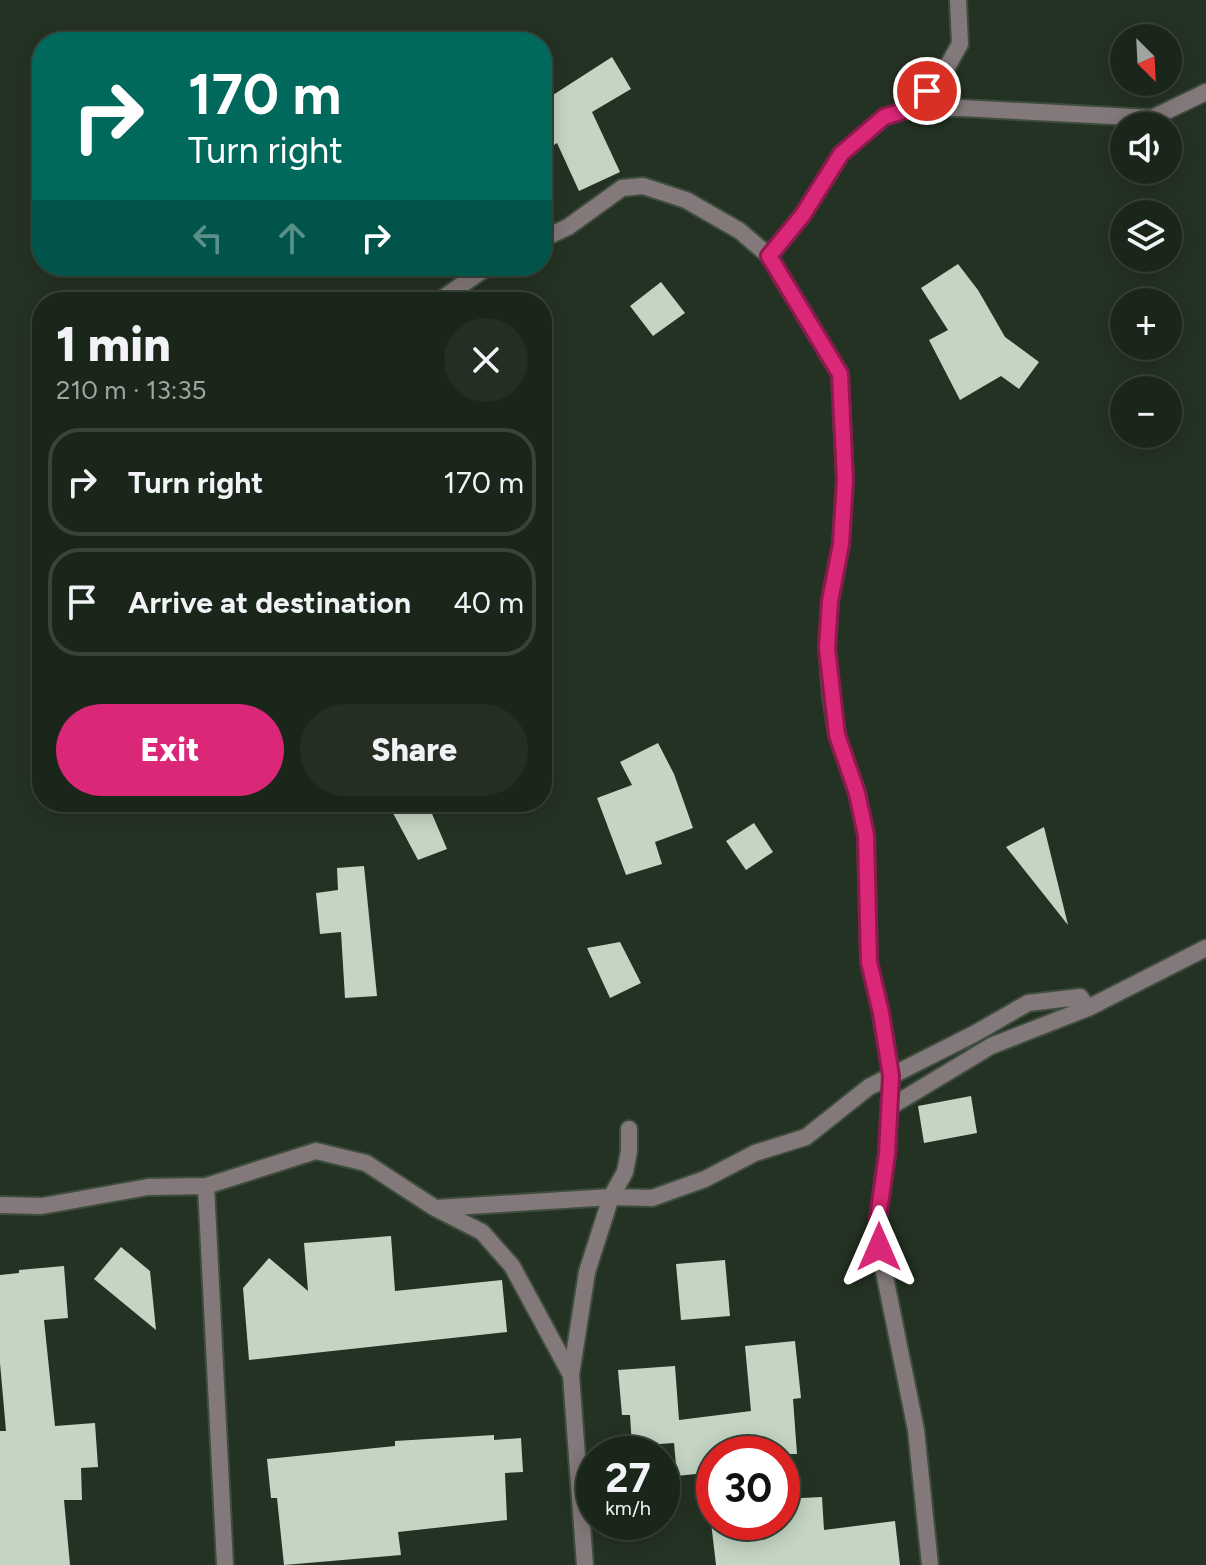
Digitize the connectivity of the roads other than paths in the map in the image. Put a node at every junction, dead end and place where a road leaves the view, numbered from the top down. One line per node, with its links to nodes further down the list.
1 (958, 0): 3 (street)
2 (1206, 92): 3 (street)
3 (912, 108): 5 (street)
4 (552, 234): 5 (street)
5 (769, 256): 10 (street)
6 (475, 276): 7 (street)
7 (451, 292)
8 (1206, 948): 9 (street)
9 (1088, 1008): 10 (street); 11 (street)
10 (891, 1076): 11 (street); 14 (street)
11 (890, 1107): 20 (street)
12 (629, 1129): 14 (street)
13 (206, 1186): 15 (street); 16 (street); 18 (street)
14 (611, 1197): 16 (street); 17 (street)
15 (0, 1205)
16 (435, 1208): 17 (street)
17 (571, 1375): 19 (street)
18 (225, 1565)
19 (585, 1565)
20 (930, 1565)

